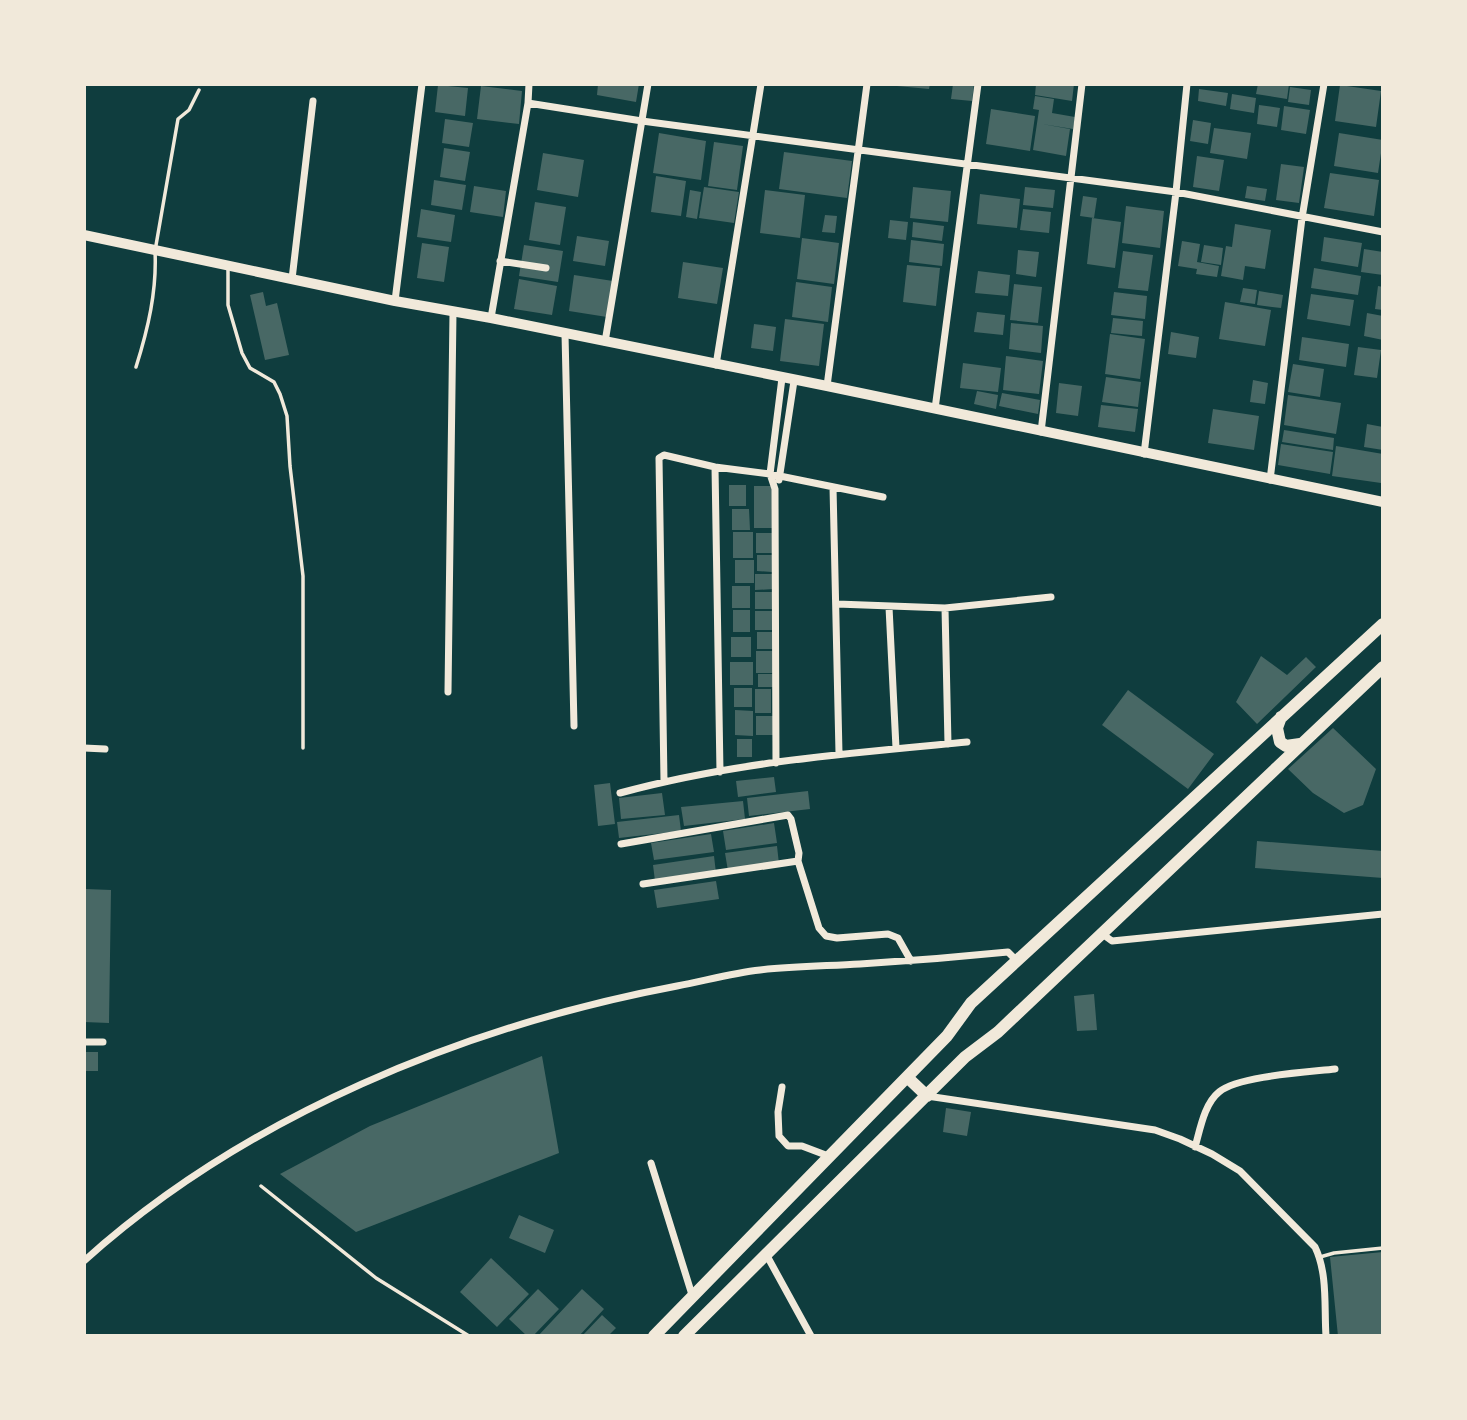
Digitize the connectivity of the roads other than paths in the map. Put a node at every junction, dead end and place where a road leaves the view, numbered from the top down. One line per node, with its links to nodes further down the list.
1 (422, 84): 27 (street)
2 (528, 84): 12 (street)
3 (648, 84): 13 (street)
4 (761, 84): 14 (street)
5 (867, 84): 15 (street)
6 (978, 84): 16 (street)
7 (1082, 84): 17 (street)
8 (1187, 84): 18 (street)
9 (1324, 84): 19 (street)
10 (199, 90): 22 (lane)
11 (313, 102): 26 (street)
12 (528, 103): 13 (street); 23 (street)
13 (642, 121): 14 (street); 31 (street)
14 (754, 136): 15 (street); 32 (street)
15 (857, 150): 16 (street); 35 (street)
16 (969, 163): 17 (street); 36 (street)
17 (1070, 179): 18 (street); 37 (street)
18 (1177, 192): 19 (street); 38 (street)
19 (1302, 218): 20 (street); 42 (street)
20 (1383, 232)
21 (84, 234): 22 (main road)
22 (155, 251): 24 (main road); 33 (lane)
23 (500, 261): 25 (street); 29 (street)
24 (228, 264): 26 (main road); 60 (lane)
25 (546, 268)
26 (292, 279): 27 (main road)
27 (395, 302): 28 (main road)
28 (453, 313): 29 (main road); 53 (street)
29 (491, 318): 30 (main road)
30 (565, 334): 31 (main road); 55 (street)
31 (605, 342): 32 (main road)
32 (716, 365): 34 (main road)
33 (136, 367)
34 (788, 379): 35 (main road); 40 (street); 41 (street)
35 (827, 386): 36 (main road)
36 (935, 409): 37 (main road)
37 (1041, 432): 38 (main road)
38 (1144, 454): 42 (main road)
39 (715, 467): 40 (street); 65 (street); 66 (street)
40 (769, 474): 41 (street); 44 (street)
41 (781, 477): 43 (street); 44 (street)
42 (1270, 480): 46 (main road)
43 (833, 487): 45 (street); 48 (street)
44 (775, 489): 64 (street)
45 (883, 497)
46 (1383, 502)
47 (1051, 597): 50 (street)
48 (837, 604): 49 (street); 63 (street)
49 (889, 607): 50 (street); 61 (street)
50 (944, 608): 58 (street)
51 (1383, 624): 54 (main road)
52 (1383, 667): 57 (main road)
53 (448, 692)
54 (1282, 717): 57 (main road); 74 (main road)
55 (574, 726)
56 (967, 743): 58 (street)
57 (1303, 743): 72 (main road)
58 (948, 744): 61 (street)
59 (84, 748): 62 (street)
60 (303, 748)
61 (895, 748): 63 (street)
62 (105, 749)
63 (839, 753): 64 (street)
64 (776, 763): 65 (street)
65 (720, 772): 66 (street)
66 (664, 781): 67 (street)
67 (620, 793)
68 (621, 844): 69 (street)
69 (799, 860): 70 (street); 73 (street)
70 (643, 884)
71 (1383, 914): 72 (street)
72 (1101, 933): 80 (main road)
73 (911, 961): 74 (street); 88 (street)
74 (1017, 961): 78 (main road)
75 (84, 1042): 76 (street)
76 (103, 1042)
77 (1335, 1069): 81 (street)
78 (907, 1077): 80 (main road); 82 (main road)
79 (782, 1087): 82 (street)
80 (927, 1096): 81 (street); 86 (main road)
81 (1195, 1147): 87 (street)
82 (831, 1157): 89 (main road)
83 (651, 1163): 89 (street)
84 (261, 1186): 91 (lane)
85 (1383, 1248): 87 (lane)
86 (766, 1254): 90 (main road); 94 (street)
87 (1320, 1257): 95 (street)
88 (84, 1261)
89 (691, 1301): 90 (main road); 92 (main road)
90 (702, 1318): 93 (main road)
91 (469, 1336)
92 (654, 1336)
93 (684, 1336)
94 (811, 1336)
95 (1326, 1336)

